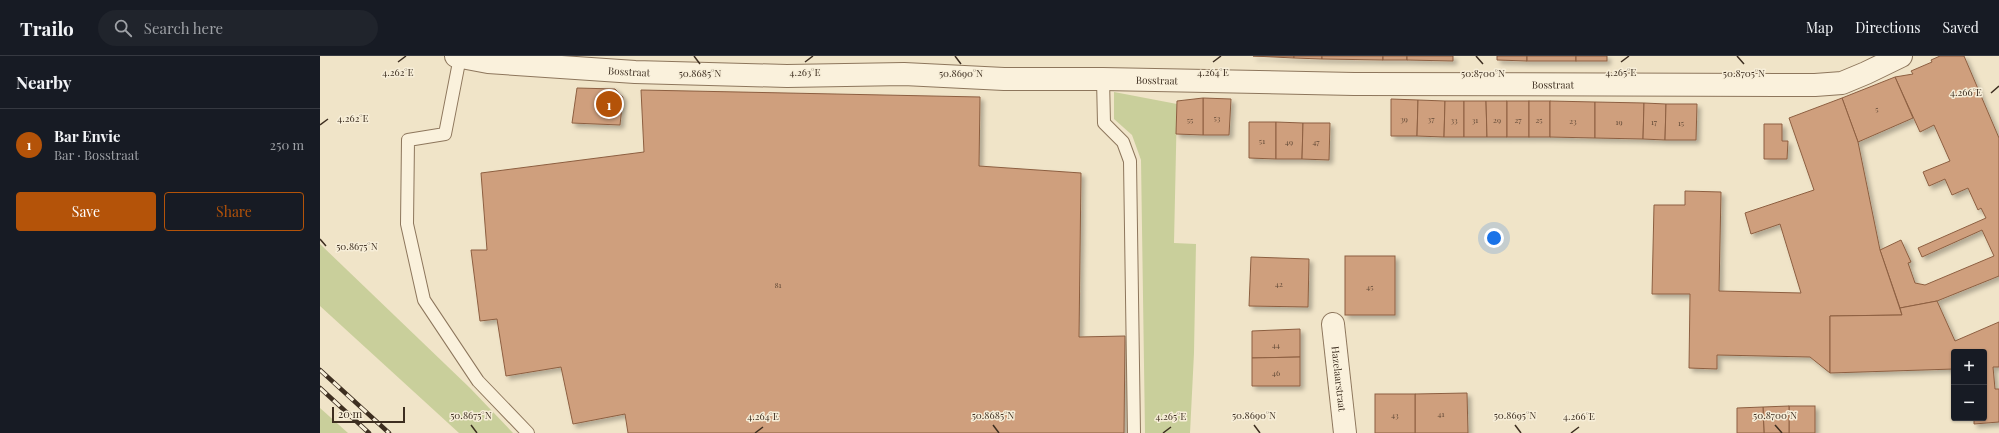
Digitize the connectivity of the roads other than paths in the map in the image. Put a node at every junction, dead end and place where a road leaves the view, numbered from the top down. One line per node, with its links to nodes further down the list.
1 (458, 56): 3 (street, Bosstraat); 7 (lane)
2 (1901, 56): 5 (street, Bosstraat)
3 (488, 59): 4 (street, Bosstraat)
4 (904, 65): 5 (street, Bosstraat)
5 (1103, 79): 8 (lane)
6 (1333, 324): 9 (street, Hazelaarstraat)
7 (528, 433)
8 (1134, 433)
9 (1345, 433)

